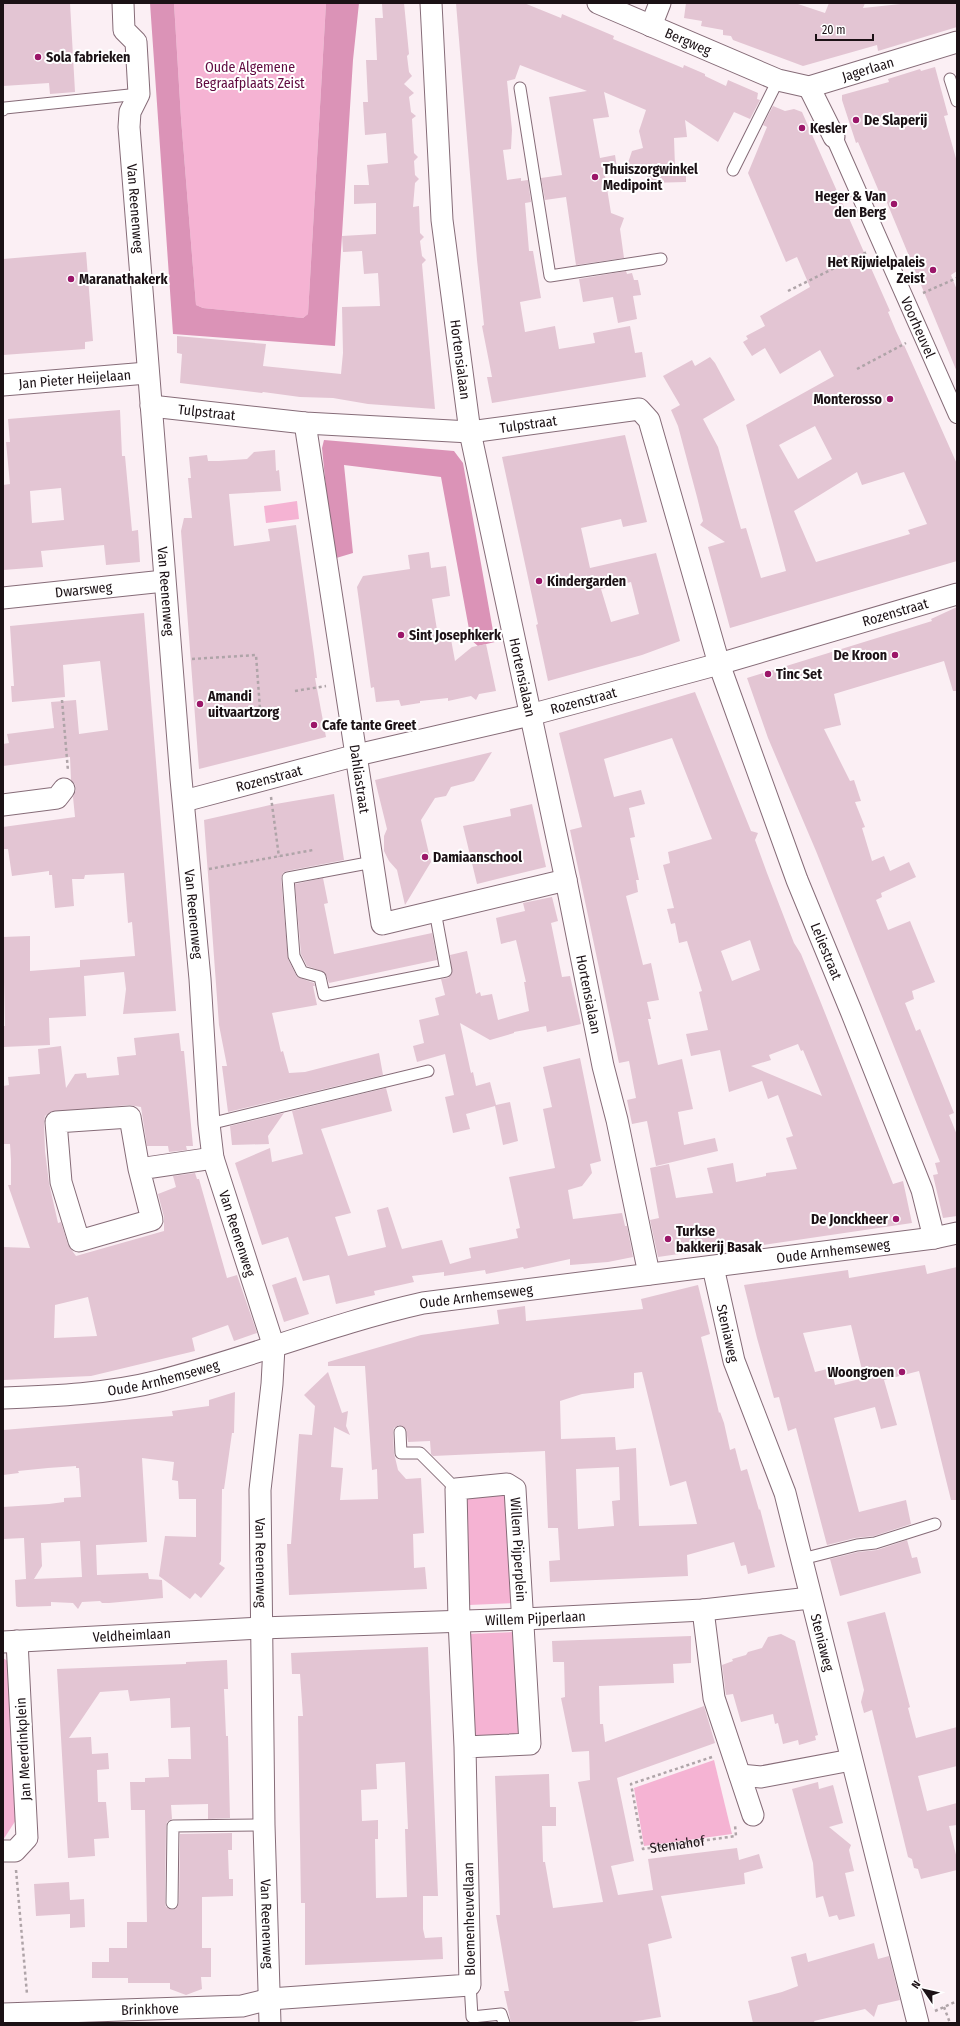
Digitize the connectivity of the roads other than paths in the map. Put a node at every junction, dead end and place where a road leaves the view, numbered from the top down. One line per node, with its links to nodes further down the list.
1 (123, 3): 11 (street, Van Reenenweg)
2 (432, 3): 22 (street, Hortensialaan)
3 (598, 3): 5 (street, Bergweg)
4 (660, 3): 5 (street)
5 (651, 26): 8 (street, Bergweg)
6 (957, 42): 9 (street, Jagerlaan)
7 (950, 78): 12 (lane)
8 (778, 80): 9 (street, Jagerlaan); 15 (lane)
9 (809, 87): 14 (street, Voorheuvel)
10 (520, 88): 16 (lane)
11 (139, 94): 13 (lane); 17 (street, Van Reenenweg)
12 (957, 101)
13 (3, 110)
14 (834, 137): 20 (street, Voorheuvel)
15 (733, 170)
16 (661, 258)
17 (147, 373): 18 (street, Jan Pieter Heijelaan); 19 (street, Van Reenenweg)
18 (3, 385)
19 (151, 406): 21 (street, Tulpstraat); 23 (street, Van Reenenweg)
20 (957, 415)
21 (305, 423): 22 (street, Tulpstraat); 28 (street, Dahliastraat)
22 (470, 432): 26 (street, Tulpstraat); 27 (street, Hortensialaan)
23 (164, 581): 25 (street, Dwarsweg); 30 (street, Van Reenenweg)
24 (957, 594): 26 (street, Rozenstraat)
25 (3, 598)
26 (719, 664): 27 (street, Rozenstraat); 40 (street, Leliestraat)
27 (530, 715): 28 (street, Rozenstraat); 33 (street, Hortensialaan)
28 (358, 755): 30 (street, Rozenstraat); 32 (street, Dahliastraat)
29 (66, 781): 31 (street)
30 (184, 801): 36 (street, Van Reenenweg)
31 (3, 805)
32 (373, 862): 34 (street, Dahliastraat); 34 (lane)
33 (566, 880): 34 (street, Dahliastraat); 42 (street, Hortensialaan)
34 (436, 911)
35 (428, 1071): 36 (lane)
36 (209, 1124): 37 (street, Van Reenenweg)
37 (213, 1158): 38 (street); 43 (street, Van Reenenweg)
38 (139, 1169): 38 (street)
39 (957, 1233): 40 (street, Oude Arnhemseweg)
40 (934, 1238): 41 (street, Oude Arnhemseweg)
41 (713, 1267): 42 (street, Oude Arnhemseweg); 48 (street, Steniaweg)
42 (649, 1274): 43 (street, Oude Arnhemseweg)
43 (274, 1346): 44 (street, Oude Arnhemseweg); 53 (street, Van Reenenweg)
44 (3, 1398)
45 (400, 1432): 46 (lane)
46 (456, 1489): 51 (street, Willem Pijperplein); 52 (street)
47 (935, 1524): 48 (lane)
48 (802, 1559): 49 (street, Steniaweg)
49 (810, 1598): 50 (street, Willem Pijperlaan); 56 (street, Steniaweg)
50 (704, 1610): 51 (street, Willem Pijperlaan); 57 (street)
51 (524, 1619): 52 (street, Willem Pijperlaan); 55 (street, Willem Pijperplein)
52 (459, 1620): 53 (street, Willem Pijperlaan); 55 (street)
53 (261, 1628): 54 (street, Veldheimlaan); 59 (street, Van Reenenweg)
54 (10, 1642): 60 (street, Jan Meerdinkplein)
55 (465, 1747): 62 (street, Bloemenheuvellaan)
56 (851, 1760): 57 (street); 67 (street, Steniaweg)
57 (740, 1775): 58 (street)
58 (753, 1815)
59 (264, 1825): 61 (lane); 63 (street, Van Reenenweg)
60 (9, 1851)
61 (172, 1903)
62 (470, 1983): 63 (street, Bloemenheuvellaan); 66 (lane)
63 (270, 1999): 64 (street, Brinkhove); 65 (street, Van Reenenweg)
64 (3, 2014)
65 (270, 2023)
66 (504, 2023)
67 (918, 2023)

